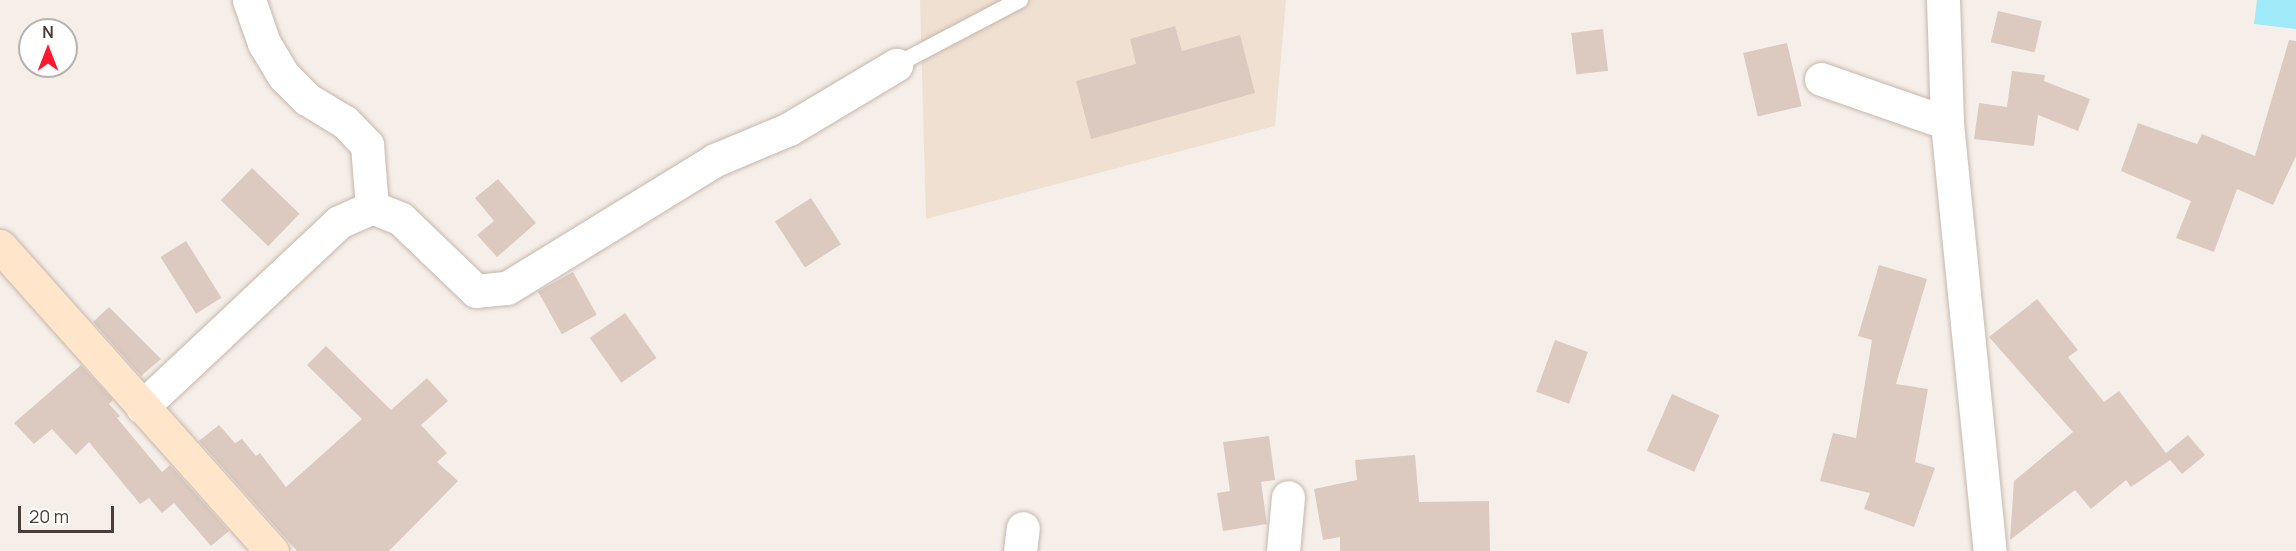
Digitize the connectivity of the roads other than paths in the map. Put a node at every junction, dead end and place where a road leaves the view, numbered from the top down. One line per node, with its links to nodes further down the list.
1 (249, 0): 7 (street)
2 (1020, 0): 4 (lane)
3 (1943, 0): 6 (street)
4 (896, 65): 7 (street)
5 (1821, 79): 6 (street)
6 (1947, 123): 13 (street)
7 (372, 207): 9 (street)
8 (0, 246): 9 (street)
9 (142, 406): 11 (street)
10 (1288, 497): 12 (street)
11 (272, 551)
12 (1283, 551)
13 (1990, 551)

